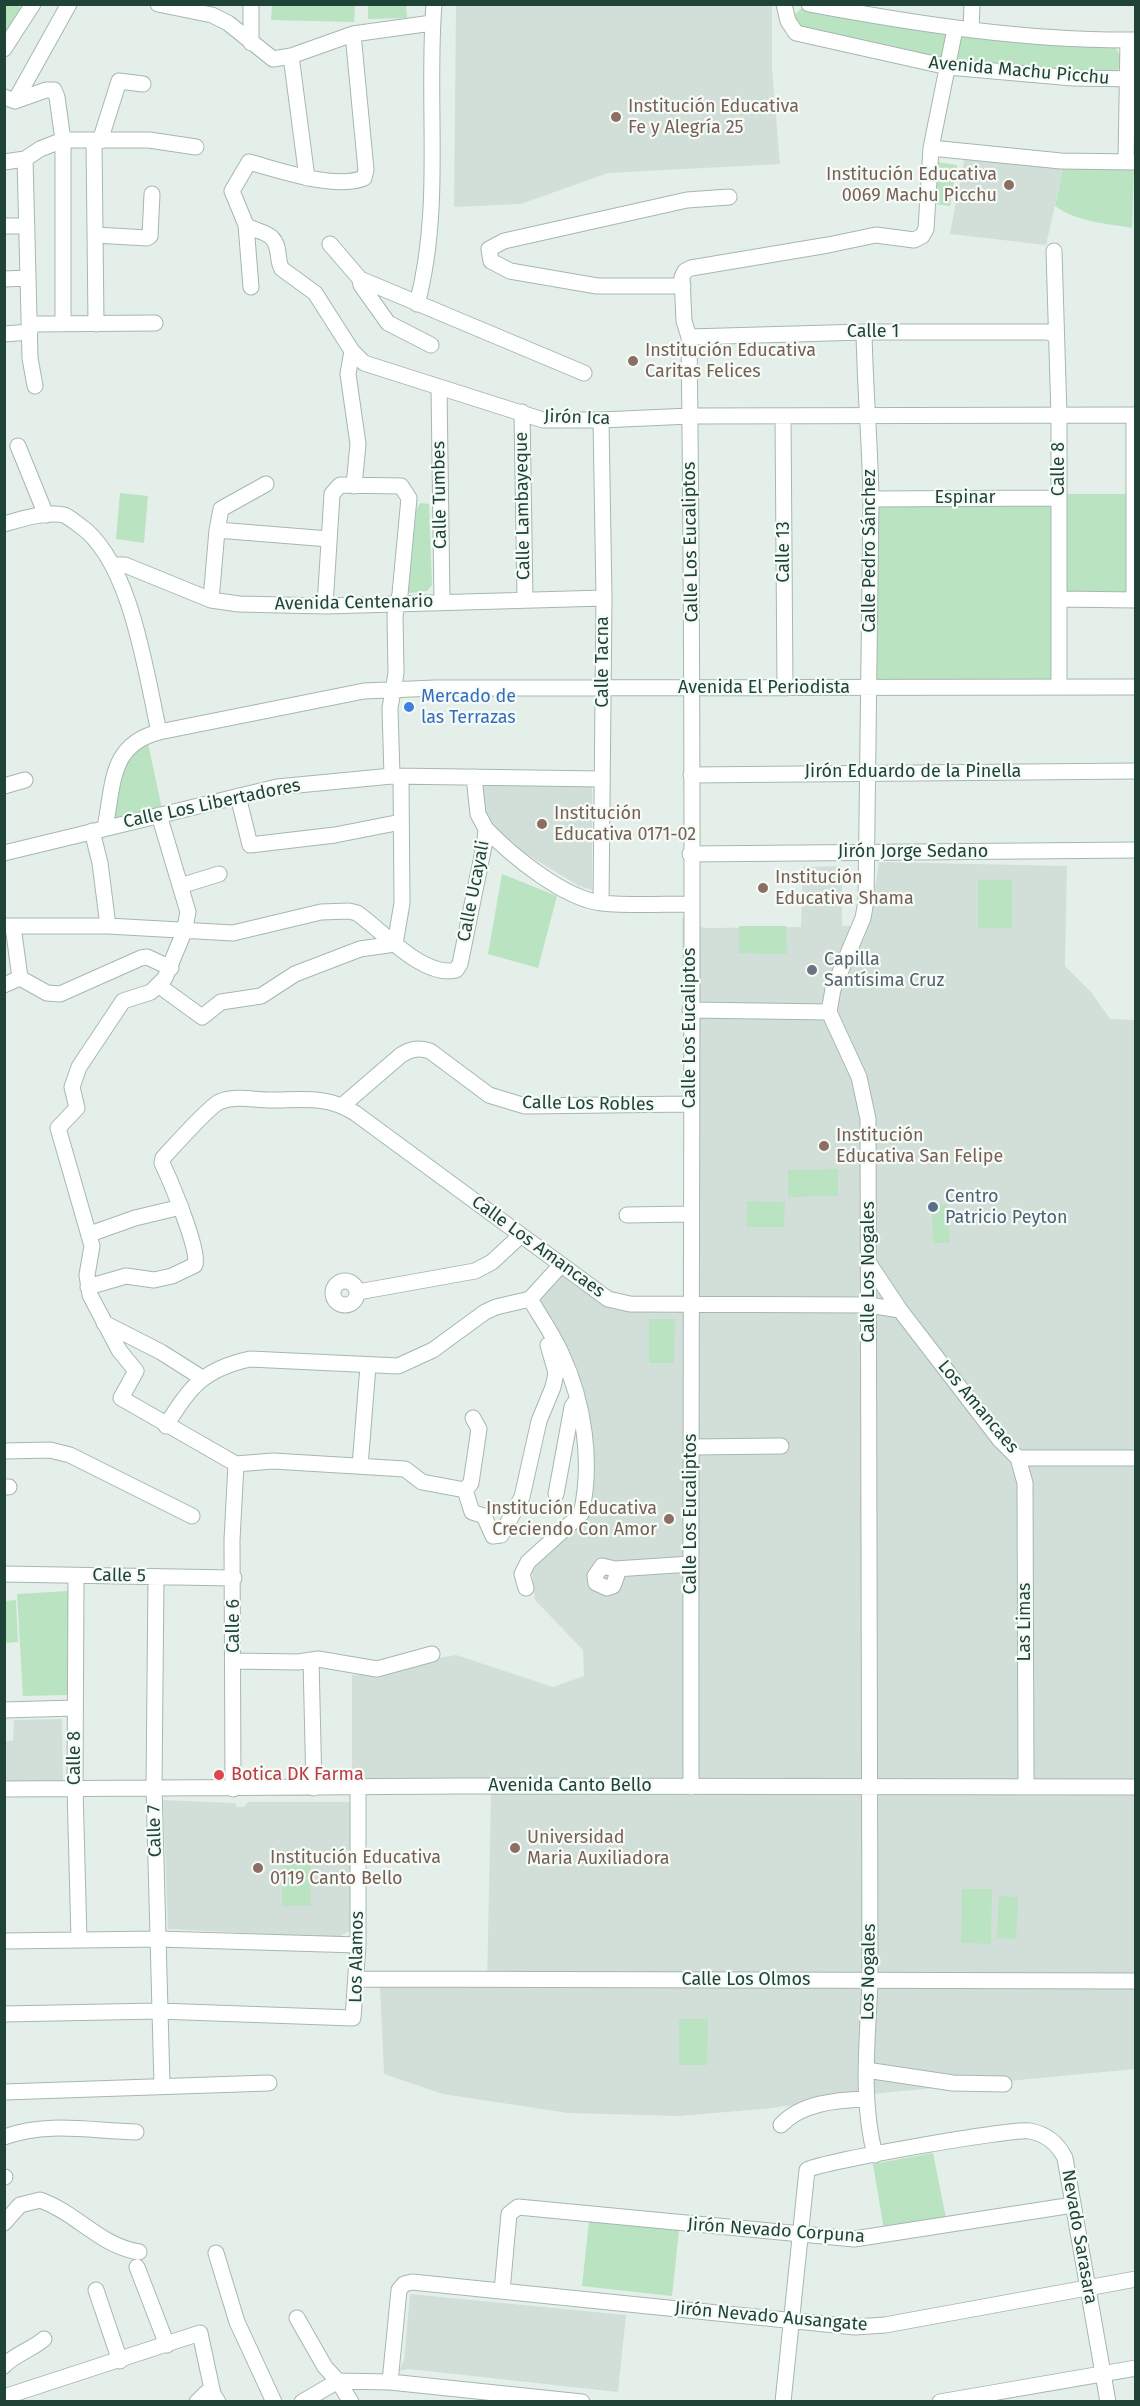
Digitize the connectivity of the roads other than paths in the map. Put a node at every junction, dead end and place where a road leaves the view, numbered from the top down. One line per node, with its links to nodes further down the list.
1 (69, 4): 22 (street)
2 (158, 4): 9 (street)
3 (251, 4): 17 (street)
4 (434, 4): 11 (street)
5 (809, 4): 10 (street, Avenida Machu Picchu)
6 (972, 4): 13 (street)
7 (30, 5): 16 (street)
8 (785, 5): 19 (street, Avenida Machu Picchu)
9 (188, 7): 17 (street)
10 (886, 11): 12 (street, Avenida Machu Picchu)
11 (432, 23): 14 (street); 44 (street)
12 (955, 29): 13 (street, Avenida Machu Picchu); 19 (street)
13 (971, 30): 15 (street, Avenida Machu Picchu)
14 (353, 34): 18 (street); 30 (street)
15 (1132, 40): 20 (street)
16 (6, 42)
17 (251, 43): 18 (street)
18 (291, 56): 30 (street)
19 (948, 67): 20 (street, Avenida Machu Picchu); 26 (street)
20 (1132, 80): 29 (street)
21 (143, 84): 24 (street)
22 (10, 99): 23 (street)
23 (63, 140): 24 (street); 27 (street); 46 (street)
24 (97, 141): 25 (street); 36 (street)
25 (196, 147)
26 (931, 148): 29 (street); 40 (street)
27 (25, 159): 28 (street); 35 (street)
28 (4, 162)
29 (1131, 162)
30 (307, 178): 33 (street)
31 (152, 194): 36 (street)
32 (729, 197): 40 (street)
33 (246, 225): 43 (street); 54 (street, Jirón Ica)
34 (4, 226): 35 (street)
35 (27, 226): 39 (street)
36 (95, 235): 47 (street)
37 (330, 244): 42 (street)
38 (1054, 251): 51 (street, Calle 8)
39 (28, 278): 41 (street); 48 (street)
40 (684, 278): 52 (street, Calle Los Eucaliptos)
41 (4, 279)
42 (360, 279): 44 (street); 53 (street)
43 (250, 287)
44 (417, 304): 55 (street)
45 (155, 323): 47 (street)
46 (63, 324): 47 (street); 48 (street)
47 (96, 324)
48 (30, 328): 50 (street); 56 (street)
49 (864, 332): 51 (street, Calle 1); 52 (street, Calle 1); 59 (street, Calle Pedro Sánchez)
50 (4, 334)
51 (1055, 335): 63 (street, Calle 8)
52 (689, 337): 61 (street, Calle Los Eucaliptos)
53 (431, 345)
54 (352, 351): 57 (street, Jirón Ica); 67 (street)
55 (584, 373)
56 (35, 386)
57 (439, 388): 58 (street, Jirón Ica); 80 (street, Calle Tumbes)
58 (522, 412): 64 (street, Jirón Ica); 76 (street, Calle Lambayeque)
59 (866, 415): 62 (street, Jirón Ica); 63 (street, Jirón Ica); 69 (street, Calle Pedro Sánchez)
60 (1135, 415): 63 (street, Jirón Ica); 79 (street)
61 (690, 416): 62 (street, Jirón Ica); 64 (street, Jirón Ica); 87 (street, Calle Los Eucaliptos)
62 (783, 416): 88 (street, Calle 13)
63 (1059, 416): 68 (street, Calle 8)
64 (601, 420): 75 (street, Calle Tacna)
65 (18, 446): 70 (street)
66 (266, 484): 72 (street)
67 (354, 486): 73 (street); 81 (street)
68 (1058, 498): 69 (street, Espinar); 77 (street, Calle 8)
69 (871, 499): 84 (street, Calle Pedro Sánchez)
70 (46, 515): 71 (street); 74 (street)
71 (4, 524)
72 (217, 530): 73 (street); 78 (street)
73 (329, 539): 82 (street)
74 (112, 565): 78 (street, Avenida Centenario); 90 (street)
75 (604, 598): 76 (street, Avenida Centenario); 86 (street, Calle Tacna)
76 (525, 599): 80 (street, Avenida Centenario)
77 (1059, 599): 79 (street); 83 (street, Calle 8)
78 (211, 600): 82 (street, Avenida Centenario)
79 (1135, 600)
80 (442, 601): 81 (street, Avenida Centenario)
81 (398, 603): 82 (street, Avenida Centenario); 89 (street)
82 (325, 606)
83 (1059, 686): 84 (street, Avenida El Periodista); 85 (street, Avenida El Periodista)
84 (870, 687): 88 (street, Avenida El Periodista); 92 (street, Calle Pedro Sánchez)
85 (1136, 687)
86 (603, 688): 87 (street, Avenida El Periodista); 89 (street, Avenida El Periodista); 96 (street, Calle Tacna)
87 (693, 688): 88 (street, Avenida El Periodista); 93 (street, Calle Los Eucaliptos)
88 (785, 688)
89 (393, 689): 90 (street, Avenida El Periodista); 94 (street)
90 (159, 732): 102 (street, Avenida El Periodista)
91 (1136, 771): 92 (street, Jirón Eduardo de la Pinella)
92 (868, 772): 93 (street, Jirón Eduardo de la Pinella); 105 (street)
93 (691, 775): 107 (street, Calle Los Eucaliptos)
94 (396, 777): 95 (street, Calle Los Libertadores); 99 (street, Calle Los Libertadores); 101 (street)
95 (474, 777): 96 (street, Calle Los Libertadores); 103 (street, Calle Ucayali)
96 (602, 778): 110 (street, Calle Tacna)
97 (25, 780): 98 (street)
98 (4, 786)
99 (238, 796): 100 (street, Calle Los Libertadores); 101 (street)
100 (159, 815): 102 (street, Calle Los Libertadores); 109 (street)
101 (401, 822): 115 (street)
102 (99, 829): 106 (street, Calle Los Libertadores); 113 (street)
103 (486, 829): 110 (street); 115 (street, Calle Ucayali)
104 (1136, 850): 105 (street, Jirón Jorge Sedano)
105 (867, 852): 107 (street, Jirón Jorge Sedano); 121 (street)
106 (4, 853)
107 (690, 854): 111 (street, Calle Los Eucaliptos)
108 (219, 874): 109 (street)
109 (180, 886): 114 (street)
110 (600, 903): 111 (street)
111 (690, 904): 120 (street, Calle Los Eucaliptos)
112 (9, 926): 113 (street); 117 (street)
113 (108, 926): 114 (street)
114 (184, 932): 115 (street); 116 (street)
115 (395, 944): 119 (street)
116 (171, 968): 117 (street); 119 (street)
117 (20, 978): 118 (street)
118 (4, 985)
119 (158, 985): 127 (street)
120 (690, 1010): 121 (street); 122 (street, Calle Los Eucaliptos)
121 (829, 1012): 129 (street, Calle Los Nogales)
122 (690, 1104): 123 (street, Calle Los Robles); 125 (street, Calle Los Eucaliptos)
123 (343, 1105): 124 (street, Calle Los Amancaes); 128 (street, Calle Los Amancaes)
124 (182, 1208): 127 (street); 131 (street)
125 (690, 1214): 126 (street); 134 (street, Calle Los Eucaliptos)
126 (627, 1215)
127 (90, 1234): 131 (street)
128 (520, 1236): 130 (street, Calle Los Amancaes); 132 (street)
129 (868, 1262): 135 (street, Calle Los Nogales); 136 (street, Los Amancaes)
130 (561, 1265): 133 (street); 134 (street, Calle Los Amancaes)
131 (88, 1287): 137 (street)
132 (358, 1292)
133 (526, 1300): 138 (street); 140 (street); 150 (street)
134 (690, 1305): 135 (street, Calle Los Amancaes); 144 (street, Calle Los Eucaliptos)
135 (869, 1305): 136 (street, Calle Los Amancaes); 172 (street, Calle Los Nogales)
136 (900, 1310): 146 (street, Los Amancaes)
137 (104, 1323): 139 (street); 142 (street)
138 (368, 1366): 139 (street); 149 (street)
139 (202, 1378): 142 (street)
140 (576, 1401): 151 (street); 159 (street)
141 (473, 1418): 150 (street)
142 (166, 1426): 148 (street)
143 (781, 1446): 144 (street)
144 (691, 1447): 153 (street, Calle Los Eucaliptos)
145 (4, 1451): 152 (street)
146 (1018, 1458): 147 (street, Los Amancaes); 165 (street, Las Limas)
147 (1136, 1458)
148 (236, 1464): 149 (street); 158 (street, Calle 6)
149 (360, 1466): 150 (street)
150 (465, 1490)
151 (556, 1494)
152 (192, 1516)
153 (691, 1564): 154 (street); 167 (street, Calle Los Eucaliptos)
154 (615, 1569)
155 (4, 1574): 156 (street, Calle 5)
156 (76, 1575): 157 (street, Calle 5); 163 (street, Calle 8)
157 (156, 1577): 158 (street, Calle 5); 169 (street, Calle 7)
158 (234, 1578): 162 (street, Calle 6)
159 (526, 1588)
160 (432, 1654): 161 (street)
161 (311, 1660): 162 (street); 170 (street)
162 (234, 1661): 174 (street, Calle 6)
163 (75, 1708): 164 (street); 166 (street, Calle 8)
164 (4, 1710)
165 (1026, 1786): 168 (street, Avenida Canto Bello); 172 (street, Avenida Canto Bello)
166 (75, 1787): 169 (street, Avenida Canto Bello); 173 (street, Avenida Canto Bello); 176 (street, Calle 8)
167 (691, 1787): 171 (street, Avenida Canto Bello); 172 (street, Avenida Canto Bello)
168 (1136, 1787)
169 (154, 1788): 174 (street, Avenida Canto Bello); 175 (street, Calle 7)
170 (314, 1788): 171 (street, Avenida Canto Bello); 174 (street, Avenida Canto Bello)
171 (358, 1788): 178 (street, Los Alamos)
172 (868, 1788): 180 (street, Los Nogales)
173 (4, 1789)
174 (233, 1789)
175 (158, 1939): 176 (street); 178 (street); 182 (street, Calle 7)
176 (79, 1940): 177 (street)
177 (4, 1941)
178 (358, 1945): 179 (street, Los Alamos)
179 (357, 1979): 180 (street, Calle Los Olmos); 182 (street, Los Alamos)
180 (870, 1980): 181 (street, Calle Los Olmos); 184 (street, Los Nogales)
181 (1136, 1981)
182 (158, 2011): 183 (street); 187 (street, Calle 7)
183 (4, 2014)
184 (866, 2070): 186 (street); 189 (street, Los Nogales)
185 (269, 2083): 187 (street)
186 (1004, 2084)
187 (162, 2085): 188 (street)
188 (4, 2092)
189 (866, 2099): 190 (street); 193 (street, Los Nogales)
190 (781, 2125)
191 (136, 2132): 192 (street)
192 (4, 2137)
193 (875, 2155): 194 (street, Nevado Sarasara); 196 (street, Nevado Sarasara)
194 (1073, 2205): 196 (street, Jirón Nevado Corpuna); 201 (street, Nevado Sarasara)
195 (4, 2223): 197 (street)
196 (798, 2236): 203 (street, Jirón Nevado Corpuna); 205 (street)
197 (140, 2252)
198 (216, 2253): 218 (street)
199 (136, 2267): 207 (street)
200 (1136, 2279): 201 (street, Jirón Nevado Ausangate)
201 (1088, 2287): 205 (street, Jirón Nevado Ausangate); 211 (street, Nevado Sarasara)
202 (96, 2290): 209 (street)
203 (502, 2291): 205 (street, Jirón Nevado Ausangate); 213 (street, Jirón Nevado Ausangate)
204 (297, 2318): 212 (street)
205 (791, 2322): 223 (street)
206 (44, 2339): 208 (street)
207 (167, 2345): 209 (street); 216 (street)
208 (6, 2360)
209 (120, 2361): 215 (street)
210 (1136, 2368): 211 (street)
211 (1103, 2374): 224 (street); 225 (street, Nevado Sarasara)
212 (338, 2381): 213 (street); 219 (street); 220 (street)
213 (390, 2382): 214 (street)
214 (425, 2386): 221 (street); 222 (street)
215 (4, 2397)
216 (216, 2398): 217 (street)
217 (192, 2401)
218 (274, 2402)
219 (302, 2402)
220 (351, 2402)
221 (423, 2402)
222 (582, 2402)
223 (783, 2402)
224 (940, 2402)
225 (1108, 2402)

